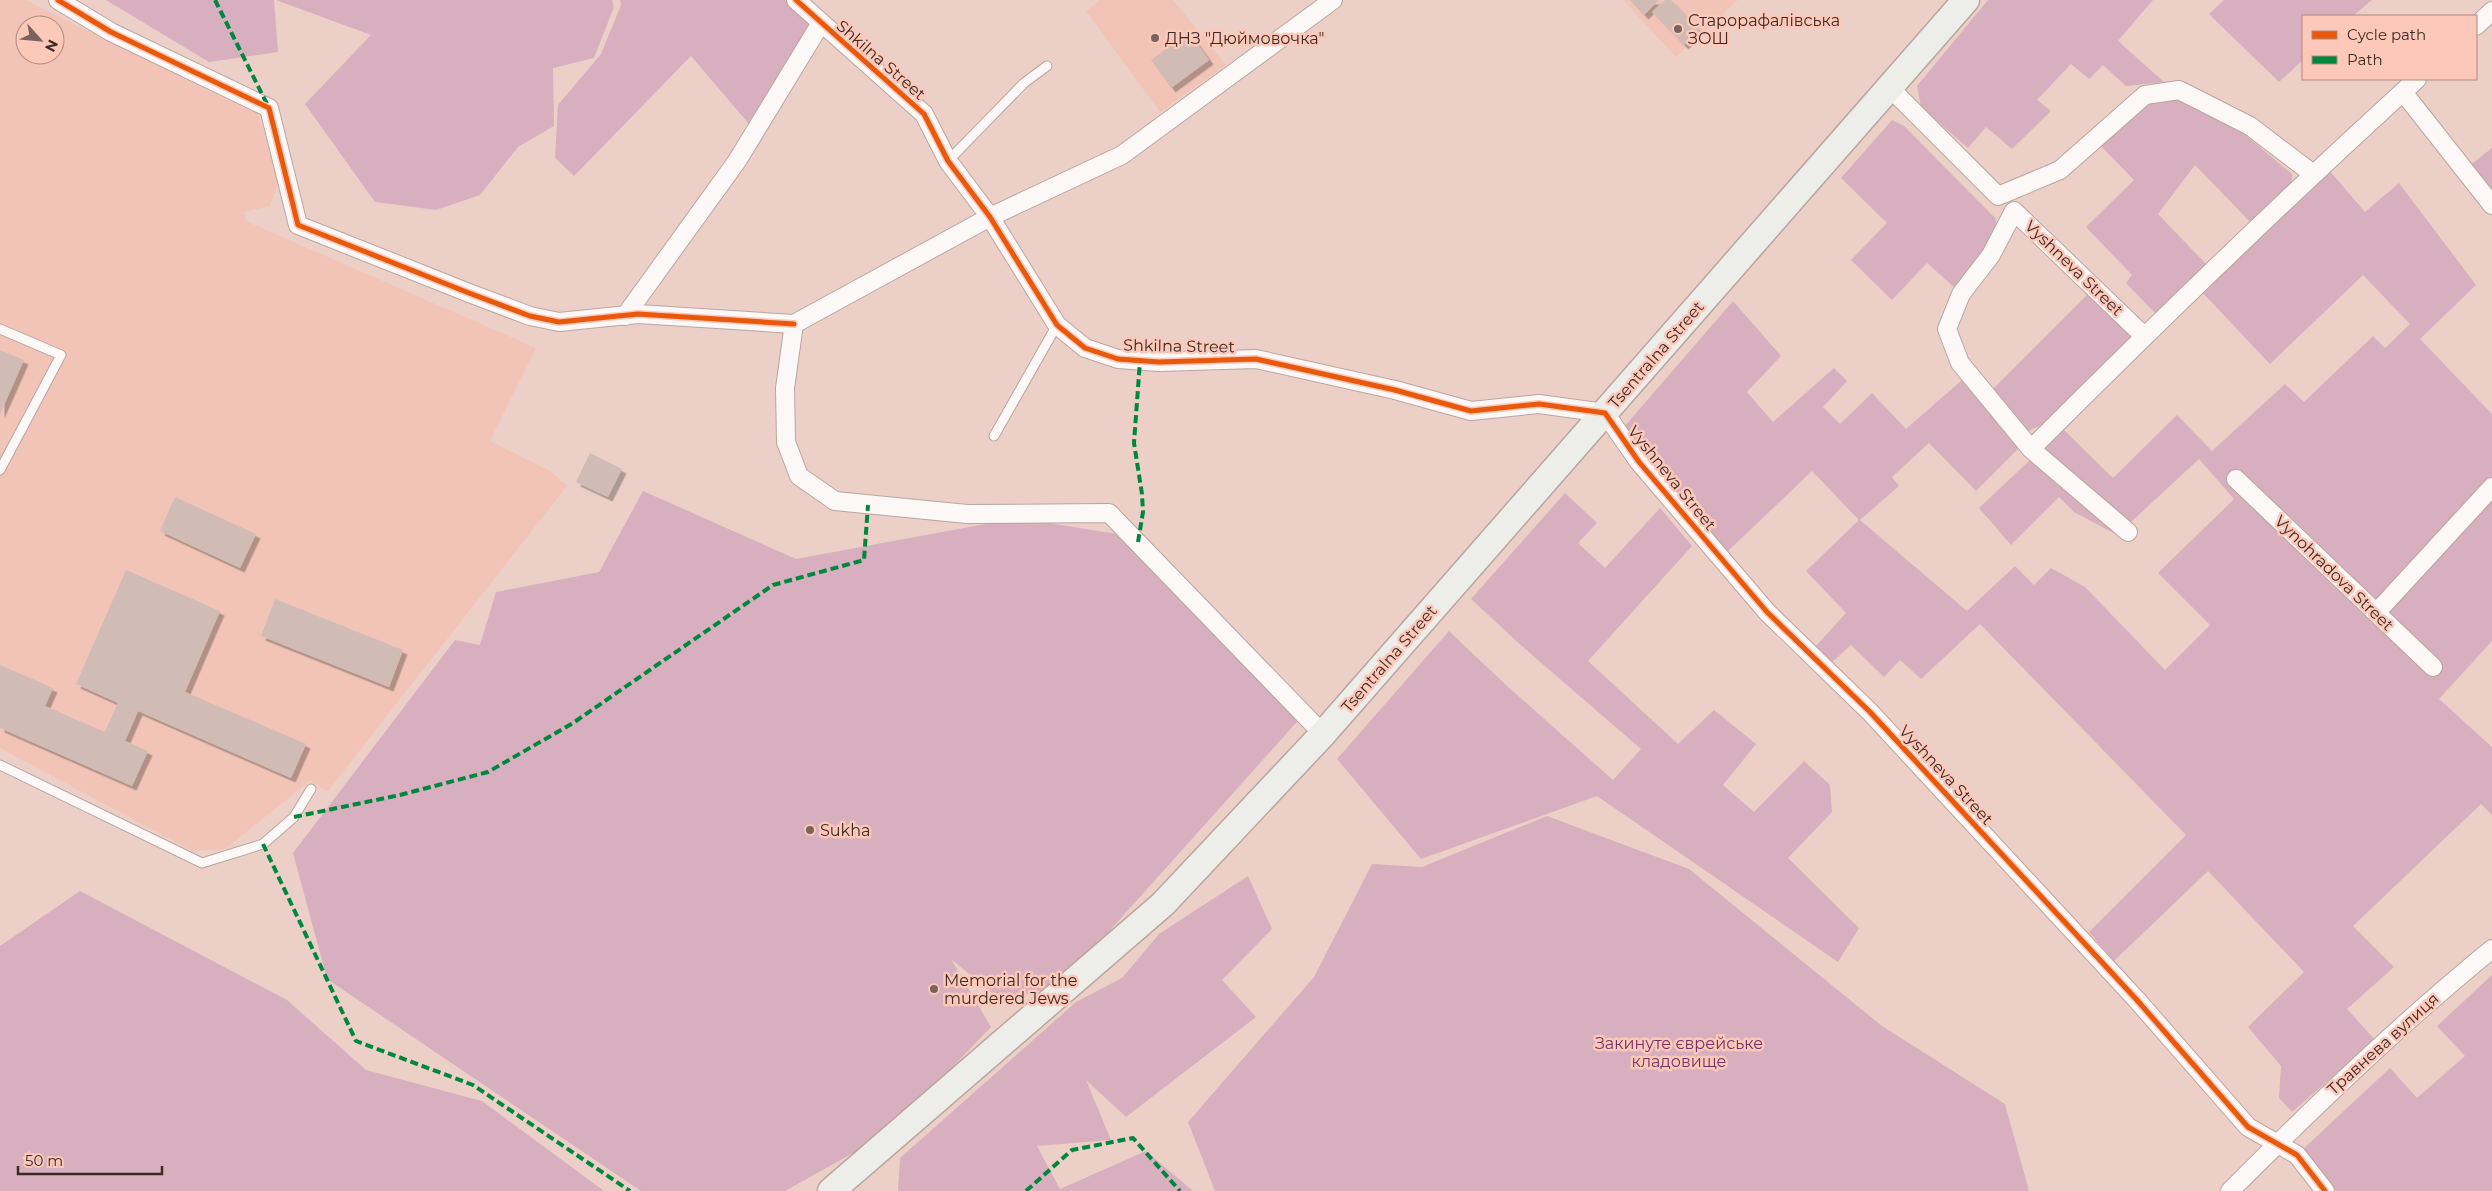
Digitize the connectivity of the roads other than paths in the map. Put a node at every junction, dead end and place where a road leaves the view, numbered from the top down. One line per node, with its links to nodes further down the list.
1 (58, 0): 18 (street)
2 (796, 0): 6 (street, Shkilna Street)
3 (1333, 0): 17 (street)
4 (1966, 0): 10 (main road, Tsentralna Street)
5 (2492, 11): 7 (street)
6 (821, 23): 12 (street, Shkilna Street); 18 (street, Shkilna Street)
7 (2477, 25)
8 (1047, 66): 12 (lane)
9 (2417, 80): 11 (street)
10 (1889, 87): 14 (street); 23 (main road, Tsentralna Street)
11 (2403, 92): 13 (street); 15 (street)
12 (948, 161): 17 (street, Shkilna Street)
13 (2313, 174): 14 (street); 22 (street)
14 (1998, 196): 16 (street)
15 (2492, 205)
16 (2014, 211): 22 (street, Vyshneva Street); 25 (street, Vyshneva Street)
17 (990, 218): 19 (street); 20 (street, Shkilna Street)
18 (625, 316): 19 (street)
19 (794, 324): 32 (street)
20 (1057, 325): 23 (street, Shkilna Street); 24 (lane)
21 (0, 330): 26 (lane)
22 (2144, 336): 25 (street)
23 (1605, 414): 32 (main road, Tsentralna Street); 36 (street, Vyshneva Street)
24 (994, 436)
25 (2031, 449): 29 (street, Vyshneva Street)
26 (0, 470)
27 (2236, 479): 30 (street, Vynohradova Street)
28 (2492, 486): 30 (street)
29 (2128, 532)
30 (2376, 613): 31 (street, Vynohradova Street)
31 (2433, 667)
32 (1323, 734): 37 (main road, Tsentralna Street)
33 (0, 765): 34 (lane)
34 (311, 789)
35 (2492, 949): 36 (street, Травнева вулиця)
36 (2277, 1144): 38 (street, Травнева вулиця); 39 (street)
37 (832, 1191)
38 (2230, 1191)
39 (2325, 1191)

